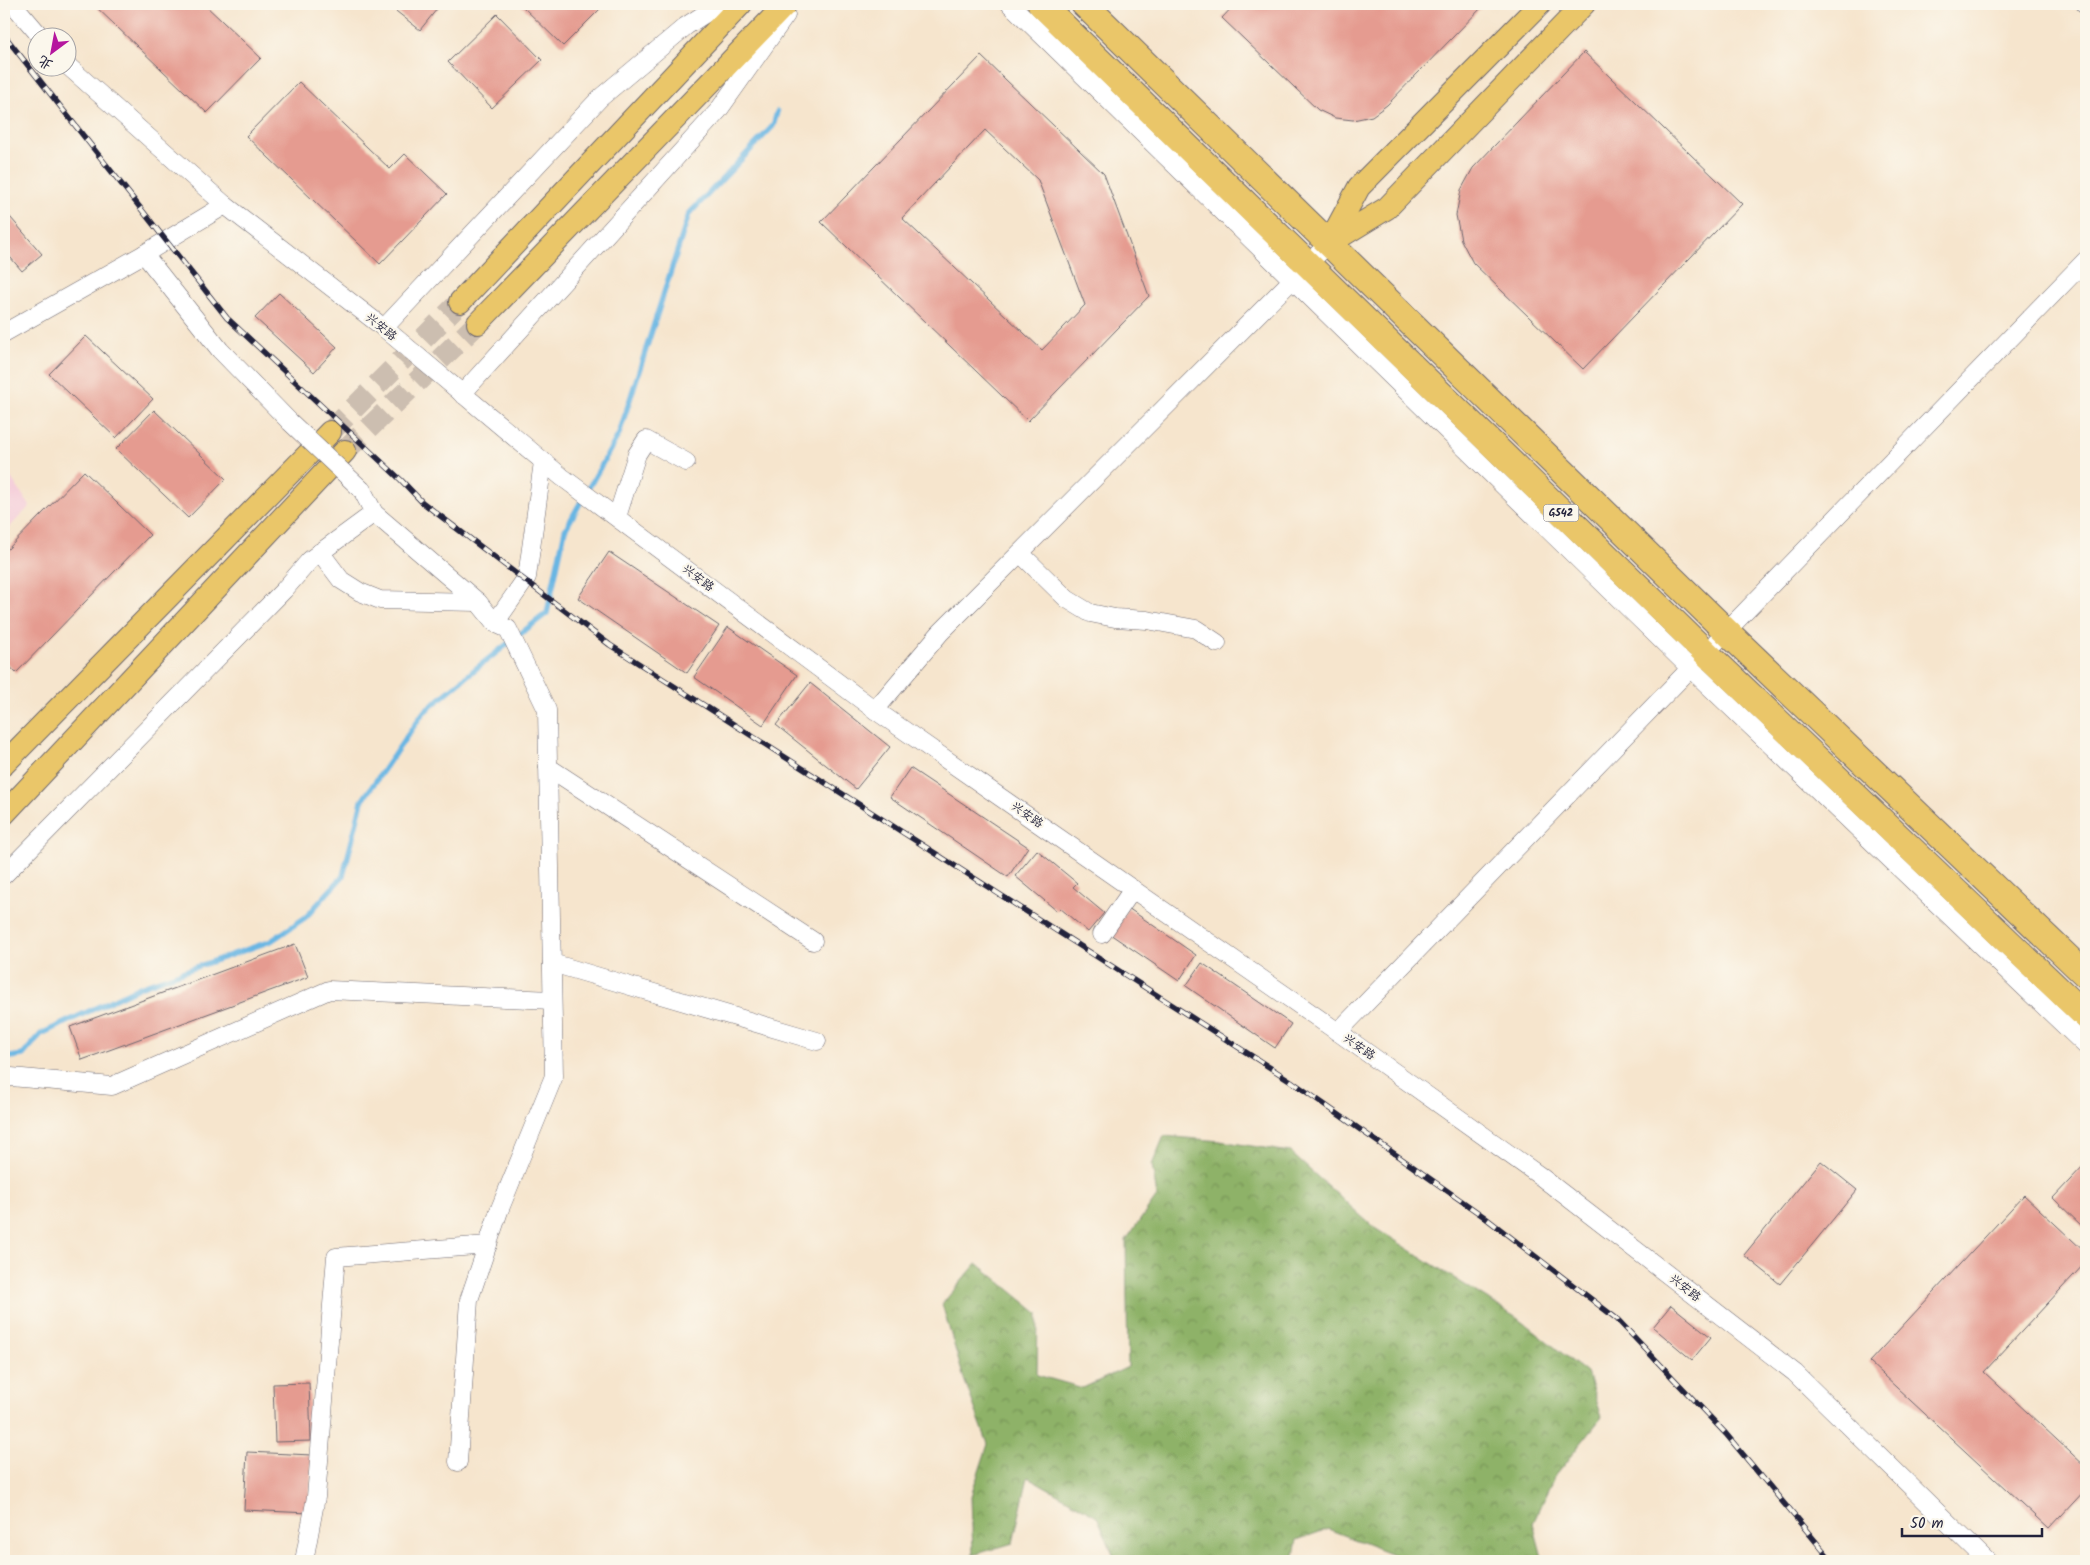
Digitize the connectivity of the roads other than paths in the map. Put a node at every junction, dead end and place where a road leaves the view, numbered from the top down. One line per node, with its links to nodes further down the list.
1 (13, 4): 11 (street)
2 (720, 4): 20 (street)
3 (741, 4): 18 (main road)
4 (786, 4): 19 (main road)
5 (794, 4): 22 (street)
6 (1010, 4): 17 (street)
7 (1041, 4): 17 (highway, G542)
8 (1084, 4): 14 (highway, G542)
9 (1540, 4): 14 (main road)
10 (1584, 4): 14 (main road)
11 (33, 28)
12 (78, 75): 13 (street, 兴安路)
13 (225, 205): 15 (street); 20 (street, 兴安路)
14 (1328, 244): 17 (street); 33 (highway, G542)
15 (144, 254): 21 (street); 27 (street, bridge)
16 (2086, 260): 33 (street)
17 (1299, 273): 30 (street); 35 (highway, G542)
18 (460, 302)
19 (478, 323)
20 (384, 328): 22 (street, 兴安路)
21 (4, 333)
22 (462, 394): 25 (street, 兴安路)
23 (330, 432): 37 (main road)
24 (345, 451): 39 (main road)
25 (543, 462): 28 (street, 兴安路); 32 (street)
26 (686, 462): 28 (street)
27 (374, 513): 29 (street); 31 (street)
28 (612, 514): 36 (street, 兴安路)
29 (320, 552): 31 (street); 40 (street)
30 (1020, 553): 34 (street); 36 (street)
31 (478, 602): 32 (street)
32 (501, 626): 38 (street)
33 (1727, 632): 35 (street); 45 (highway, G542)
34 (1217, 643)
35 (1698, 661): 47 (highway, G542); 48 (street); 50 (street)
36 (875, 710): 41 (street, 兴安路)
37 (4, 764)
38 (548, 767): 43 (street); 44 (street)
39 (4, 814)
40 (4, 875)
41 (1133, 889): 42 (street); 48 (street, 兴安路)
42 (1102, 934)
43 (813, 941)
44 (552, 963): 46 (street); 49 (street)
45 (2086, 975)
46 (552, 1000): 51 (street); 52 (street)
47 (2086, 1016)
48 (1338, 1032): 55 (street, 兴安路)
49 (817, 1041)
50 (2086, 1046)
51 (4, 1079)
52 (488, 1245): 53 (street); 54 (street)
53 (458, 1462)
54 (304, 1561)
55 (1986, 1561)

